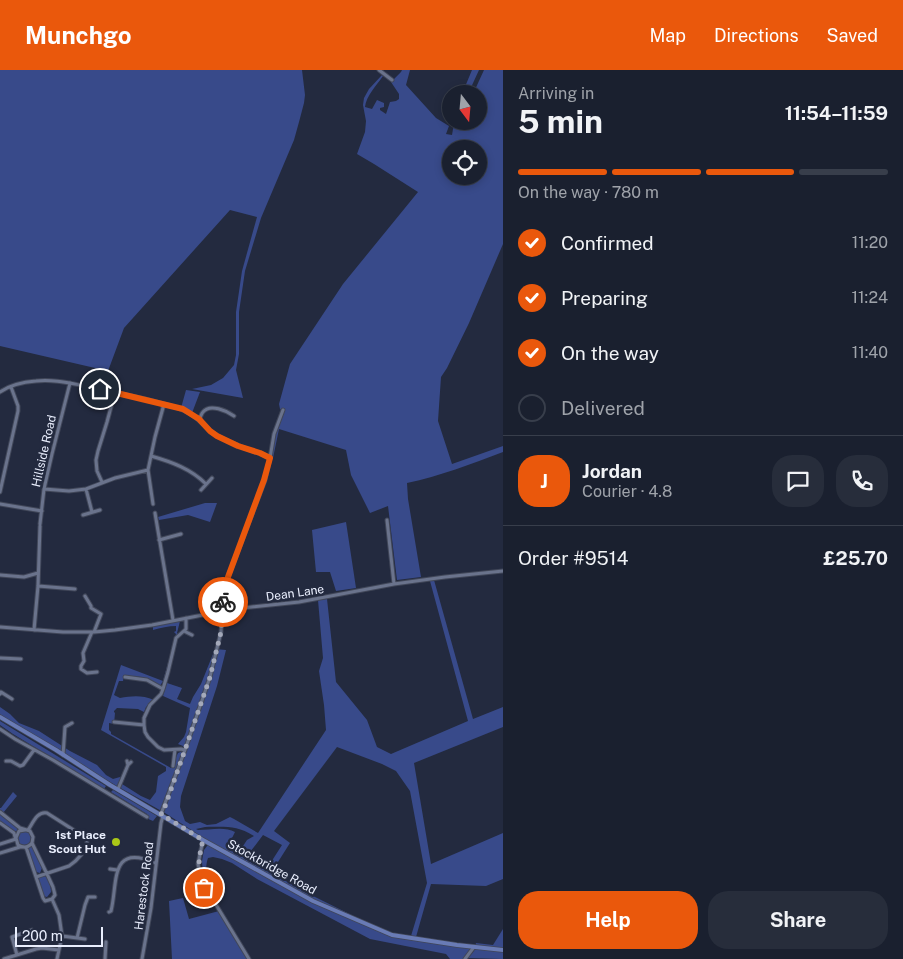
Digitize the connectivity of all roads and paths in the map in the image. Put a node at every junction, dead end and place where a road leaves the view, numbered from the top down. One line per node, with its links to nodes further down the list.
1 (379, 70): 2 (street)
2 (392, 80)
3 (70, 383): 4 (street); 6 (street); 17 (street, Hillside Road)
4 (11, 387): 5 (street); 20 (street)
5 (1, 390)
6 (115, 392): 7 (street); 15 (street)
7 (164, 404): 10 (street); 11 (street)
8 (283, 410): 12 (street, Harestock Road)
9 (234, 416): 10 (street)
10 (199, 419): 12 (street)
11 (151, 456): 13 (street); 16 (street)
12 (270, 458): 38 (street, Harestock Road)
13 (148, 470): 15 (street); 22 (street)
14 (212, 478): 16 (street)
15 (102, 482): 18 (street)
16 (206, 484): 19 (street)
17 (44, 489): 18 (street); 24 (street, Hillside Road)
18 (86, 489): 25 (street)
19 (201, 490)
20 (0, 492)
21 (0, 504): 24 (street)
22 (153, 504)
23 (100, 510): 25 (street)
24 (42, 511): 32 (street, Hillside Road)
25 (92, 512): 27 (street)
26 (155, 513): 30 (street)
27 (83, 515)
28 (387, 520): 34 (street)
29 (181, 534): 30 (street)
30 (159, 540): 40 (street)
31 (503, 571): 34 (street, Dean Lane)
32 (38, 573): 33 (street); 35 (street, Hillside Road)
33 (0, 575)
34 (394, 584): 38 (street, Dean Lane)
35 (38, 586): 36 (street); 42 (street, Hillside Road)
36 (74, 589)
37 (85, 596): 44 (street)
38 (223, 612): 39 (street, Dean Lane); 64 (street, Harestock Road)
39 (186, 618): 40 (street, Dean Lane); 43 (street)
40 (173, 620): 44 (street, Dean Lane)
41 (0, 627): 42 (street, Dean Lane)
42 (34, 630): 44 (street, Dean Lane)
43 (184, 631): 45 (street); 46 (street)
44 (93, 632): 50 (street)
45 (192, 635)
46 (173, 652): 47 (street); 51 (street)
47 (179, 654)
48 (0, 658): 49 (street)
49 (21, 660)
50 (97, 672)
51 (168, 672): 52 (street); 54 (street)
52 (173, 672)
53 (125, 677): 54 (street)
54 (163, 689): 60 (street)
55 (0, 694): 56 (street)
56 (12, 698)
57 (0, 717): 65 (main road, Stockbridge Road)
58 (114, 722): 60 (street)
59 (72, 723): 65 (street)
60 (144, 725): 63 (street)
61 (0, 729): 62 (street)
62 (34, 750): 66 (street); 71 (street)
63 (176, 750): 64 (street); 68 (street)
64 (185, 750): 74 (street, Harestock Road)
65 (63, 755): 69 (main road, Stockbridge Road)
66 (10, 760)
67 (129, 763): 70 (street)
68 (173, 766)
69 (110, 785): 70 (main road, Stockbridge Road); 71 (street)
70 (118, 789): 74 (main road, Stockbridge Road)
71 (106, 792): 73 (street)
72 (0, 812): 76 (street)
73 (146, 815)
74 (162, 815): 78 (main road, Stockbridge Road); 84 (street, Harestock Road)
75 (0, 823): 77 (street)
76 (26, 830): 77 (street); 79 (street); 87 (street)
77 (16, 838): 80 (street); 81 (street)
78 (203, 840): 97 (main road, Stockbridge Road); 105 (street)
79 (32, 843): 82 (street); 87 (street)
80 (0, 844)
81 (21, 846): 82 (street); 83 (street)
82 (26, 847): 88 (street)
83 (0, 853)
84 (155, 863): 86 (street); 104 (street, Harestock Road)
85 (110, 869): 86 (street)
86 (117, 870): 91 (street)
87 (47, 874): 88 (street); 90 (street)
88 (36, 877): 90 (street)
89 (95, 897): 94 (street)
90 (52, 899): 93 (street)
91 (109, 912)
92 (32, 930): 100 (street)
93 (62, 936): 94 (street); 98 (street)
94 (78, 938): 95 (street)
95 (85, 939)
96 (106, 942): 103 (street)
97 (474, 947): 99 (main road, Stockbridge Road); 106 (street)
98 (59, 950): 100 (street); 102 (street)
99 (503, 950)
100 (17, 955): 101 (street)
101 (4, 959)
102 (57, 959)
103 (105, 959)
104 (142, 959)
105 (249, 959)
106 (464, 959)

